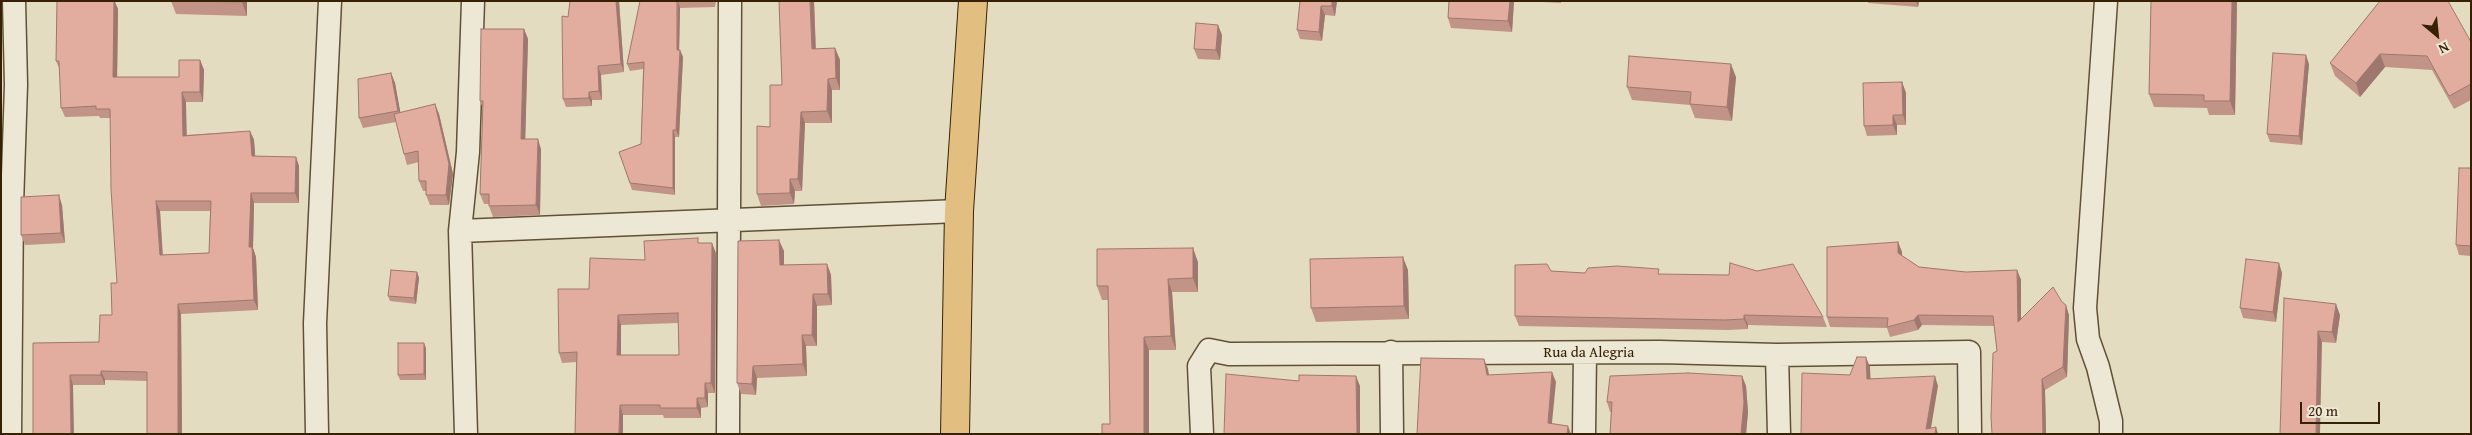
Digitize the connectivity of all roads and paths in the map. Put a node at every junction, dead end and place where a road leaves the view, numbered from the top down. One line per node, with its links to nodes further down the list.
1 (14, 1): 13 (street)
2 (330, 1): 14 (street)
3 (473, 1): 9 (street)
4 (730, 1): 8 (street)
5 (973, 1): 7 (main road)
6 (2106, 1): 23 (street)
7 (959, 211): 8 (street); 17 (main road)
8 (728, 219): 9 (street); 16 (street)
9 (460, 231): 15 (street)
10 (1391, 352): 11 (street, Rua da Alegria); 18 (street, Rua da Alegria); 19 (street)
11 (1584, 353): 12 (street, Rua da Alegria); 20 (street)
12 (1777, 355): 21 (street); 22 (street, Rua da Alegria)
13 (10, 434)
14 (317, 434)
15 (466, 434)
16 (728, 434)
17 (954, 434)
18 (1202, 434)
19 (1392, 434)
20 (1584, 434)
21 (1779, 434)
22 (1970, 434)
23 (2111, 434)

